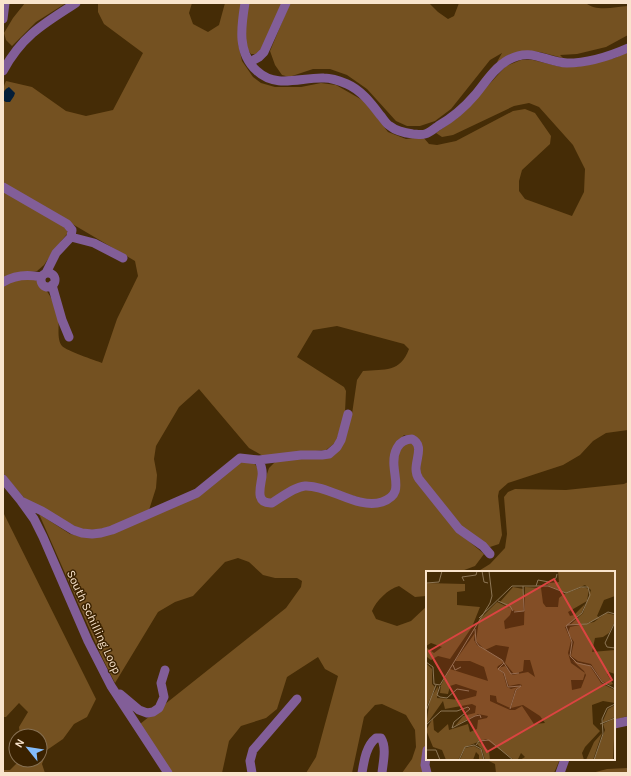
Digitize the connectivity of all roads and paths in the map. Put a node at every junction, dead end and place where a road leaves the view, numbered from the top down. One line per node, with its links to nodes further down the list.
1 (5, 3): 5 (street)
2 (76, 3): 8 (street)
3 (245, 3): 7 (street)
4 (286, 3): 7 (street)
5 (3, 19)
6 (628, 48): 7 (street)
7 (250, 62)
8 (3, 72)
9 (3, 187): 10 (street)
10 (71, 236): 11 (street); 12 (street)
11 (123, 258)
12 (44, 275): 13 (street); 14 (street)
13 (3, 282)
14 (69, 337)
15 (348, 414): 16 (street)
16 (259, 460): 18 (street); 19 (street)
17 (3, 479): 18 (street, South Schilling Loop)
18 (21, 501): 21 (street, South Schilling Loop)
19 (490, 554)
20 (164, 670): 21 (street)
21 (111, 686): 27 (street, South Schilling Loop)
22 (297, 699): 28 (street)
23 (628, 721): 24 (street)
24 (615, 724)
25 (426, 758): 31 (street)
26 (565, 760): 32 (street)
27 (168, 773)
28 (252, 773)
29 (362, 773): 30 (street)
30 (382, 773)
31 (427, 773)
32 (560, 773)

